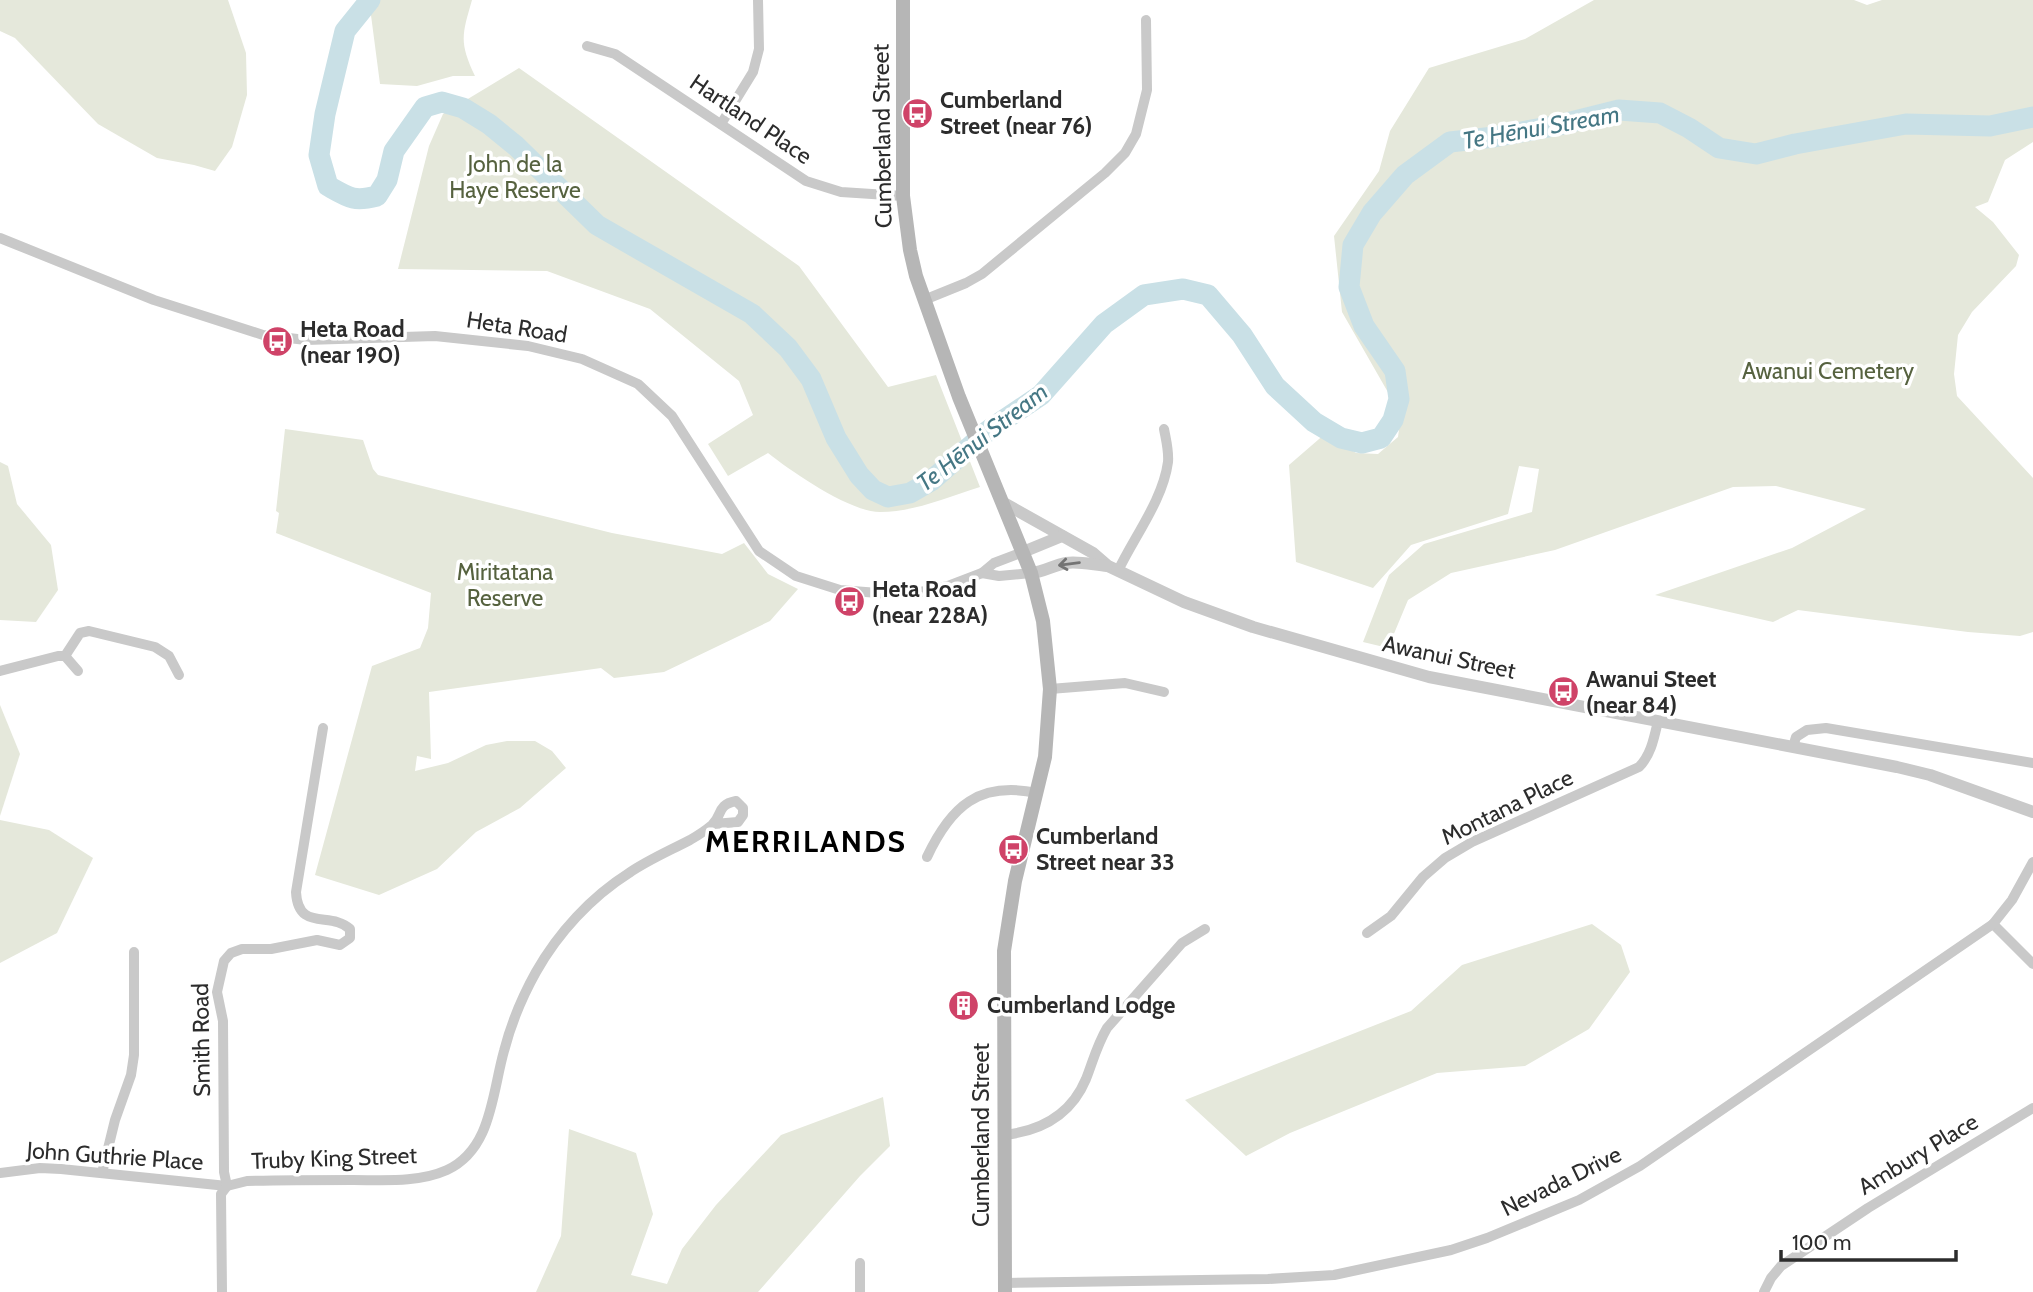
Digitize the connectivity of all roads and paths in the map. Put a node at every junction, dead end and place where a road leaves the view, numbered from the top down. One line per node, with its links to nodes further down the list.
1 (758, 0): 5 (street)
2 (903, 0): 6 (main road, Cumberland Street)
3 (1146, 20): 8 (street)
4 (587, 46): 5 (street, Hartland Place)
5 (721, 124): 6 (street, Hartland Place)
6 (903, 196): 8 (main road, Cumberland Street)
7 (0, 238): 14 (street, Heta Road)
8 (924, 300): 10 (main road, Cumberland Street)
9 (1164, 429): 13 (street)
10 (1002, 502): 11 (street, Awanui Street); 12 (main road, Cumberland Street)
11 (1062, 536): 12 (street); 13 (street, Awanui Street)
12 (1023, 552): 14 (street, Heta Road); 15 (main road, Cumberland Street)
13 (1113, 569): 15 (street, Awanui Street, one-way to 15); 22 (street, Awanui Street)
14 (982, 573): 15 (street, Heta Road)
15 (1031, 573): 20 (main road, Cumberland Street)
16 (65, 656): 17 (street); 18 (street); 19 (street)
17 (0, 671)
18 (78, 671)
19 (179, 676)
20 (1050, 689): 21 (street); 26 (main road, Cumberland Street)
21 (1164, 692)
22 (1658, 721): 24 (street, Awanui Street); 33 (street, Montana Place)
23 (323, 728): 40 (street, Smith Road)
24 (1793, 747): 25 (street); 27 (street, Awanui Street)
25 (2033, 763)
26 (1037, 793): 29 (street); 37 (main road, Cumberland Street)
27 (2033, 812)
28 (714, 824): 40 (street, Truby King Street)
29 (927, 857)
30 (2033, 862): 31 (street, Nevada Drive)
31 (1993, 924): 35 (street); 42 (street, Nevada Drive)
32 (1205, 929): 37 (street)
33 (1367, 933)
34 (135, 952): 39 (street)
35 (2033, 964)
36 (2033, 1108): 45 (street, Ambury Place)
37 (1004, 1135): 42 (main road, Cumberland Street)
38 (0, 1173): 39 (street, John Guthrie Place)
39 (102, 1173): 40 (street, John Guthrie Place)
40 (227, 1186): 43 (street, Smith Road)
41 (860, 1263): 44 (street)
42 (1004, 1287)
43 (222, 1292)
44 (860, 1292)
45 (1764, 1292)

